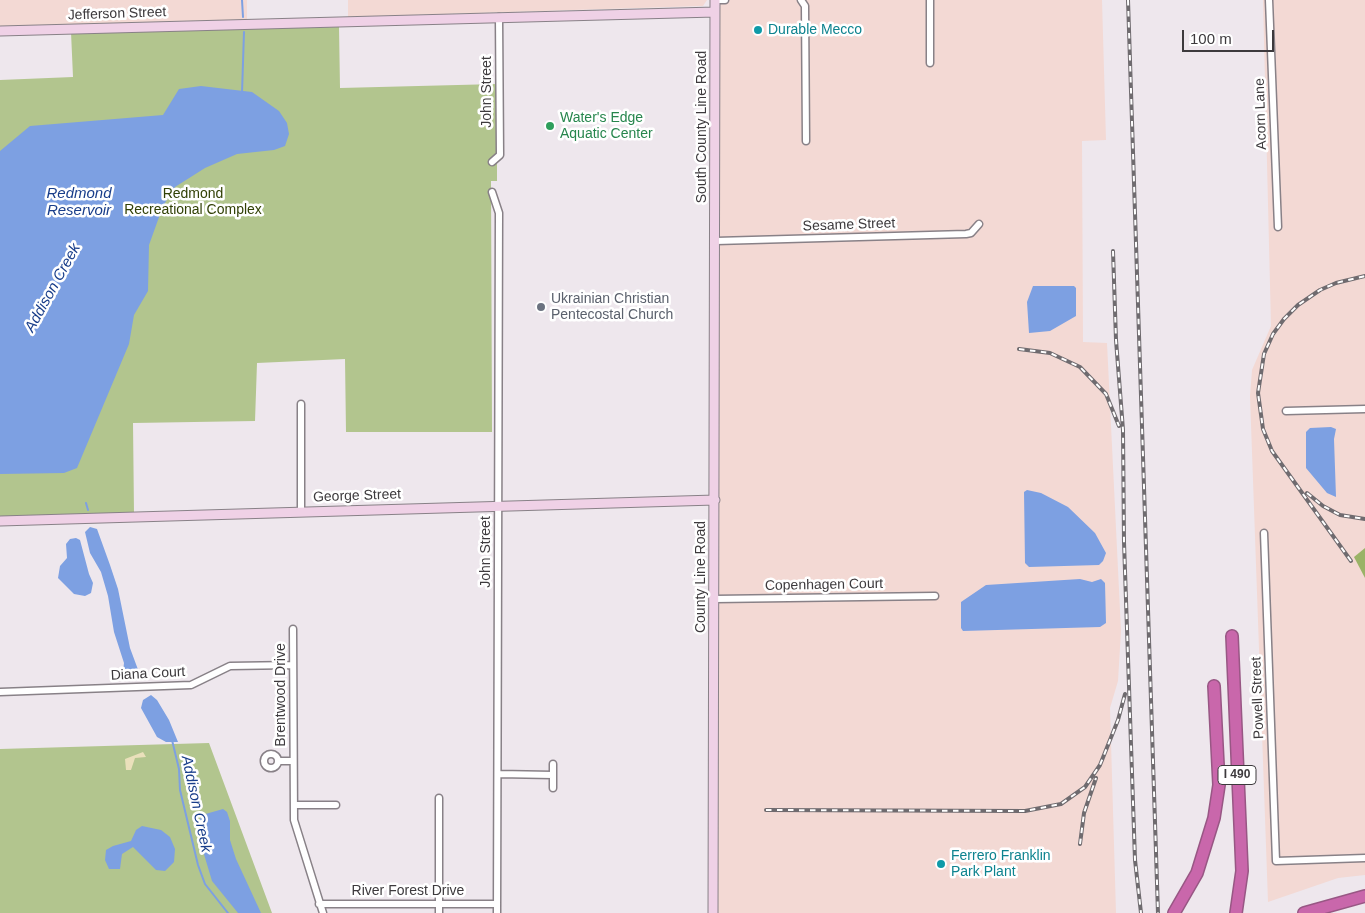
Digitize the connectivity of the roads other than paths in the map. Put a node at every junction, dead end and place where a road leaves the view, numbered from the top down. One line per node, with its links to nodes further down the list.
1 (715, 0): 2 (street); 6 (street)
2 (725, 0)
3 (800, 0): 10 (street)
4 (930, 0): 9 (street)
5 (1269, 0): 14 (street, Acorn Lane)
6 (715, 12): 7 (street, Jefferson Street); 15 (street, South County Line Road)
7 (499, 17): 8 (street, Jefferson Street); 11 (street, John Street)
8 (0, 31)
9 (930, 63)
10 (806, 141)
11 (492, 162)
12 (492, 192): 20 (street, John Street)
13 (979, 224): 15 (street, Sesame Street)
14 (1278, 227)
15 (716, 241): 19 (street, County Line Road)
16 (301, 404): 21 (street)
17 (1365, 409): 18 (street)
18 (1286, 411)
19 (715, 500): 20 (street, George Street); 25 (street, County Line Road)
20 (499, 505): 21 (street, George Street); 34 (street, John Street)
21 (301, 512): 22 (street, George Street)
22 (0, 521)
23 (1264, 533): 40 (street, Powell Street)
24 (935, 596): 25 (street, Copenhagen Court)
25 (714, 600): 48 (street, County Line Road)
26 (293, 629): 28 (street, Brentwood Drive)
27 (1232, 636): 50 (highway, I 490)
28 (293, 665): 30 (street, Diana Court); 32 (street, Brentwood Drive)
29 (1214, 686): 49 (highway, I 490)
30 (0, 692)
31 (278, 761): 32 (street, Brentwood Drive)
32 (293, 761): 38 (street, Brentwood Drive)
33 (553, 764): 35 (street)
34 (499, 774): 35 (street); 44 (street, John Street)
35 (553, 775): 36 (street)
36 (553, 788)
37 (439, 798): 42 (street)
38 (294, 805): 39 (street); 43 (street, Brentwood Drive)
39 (336, 805)
40 (1365, 858)
41 (1365, 896): 51 (highway)
42 (438, 903): 43 (street, River Forest Drive); 44 (street, River Forest Drive); 46 (street)
43 (319, 904): 45 (street, Brentwood Drive)
44 (497, 904): 47 (street, John Street)
45 (323, 913)
46 (438, 913)
47 (497, 913)
48 (713, 913)
49 (1174, 913)
50 (1236, 913)
51 (1304, 913)

